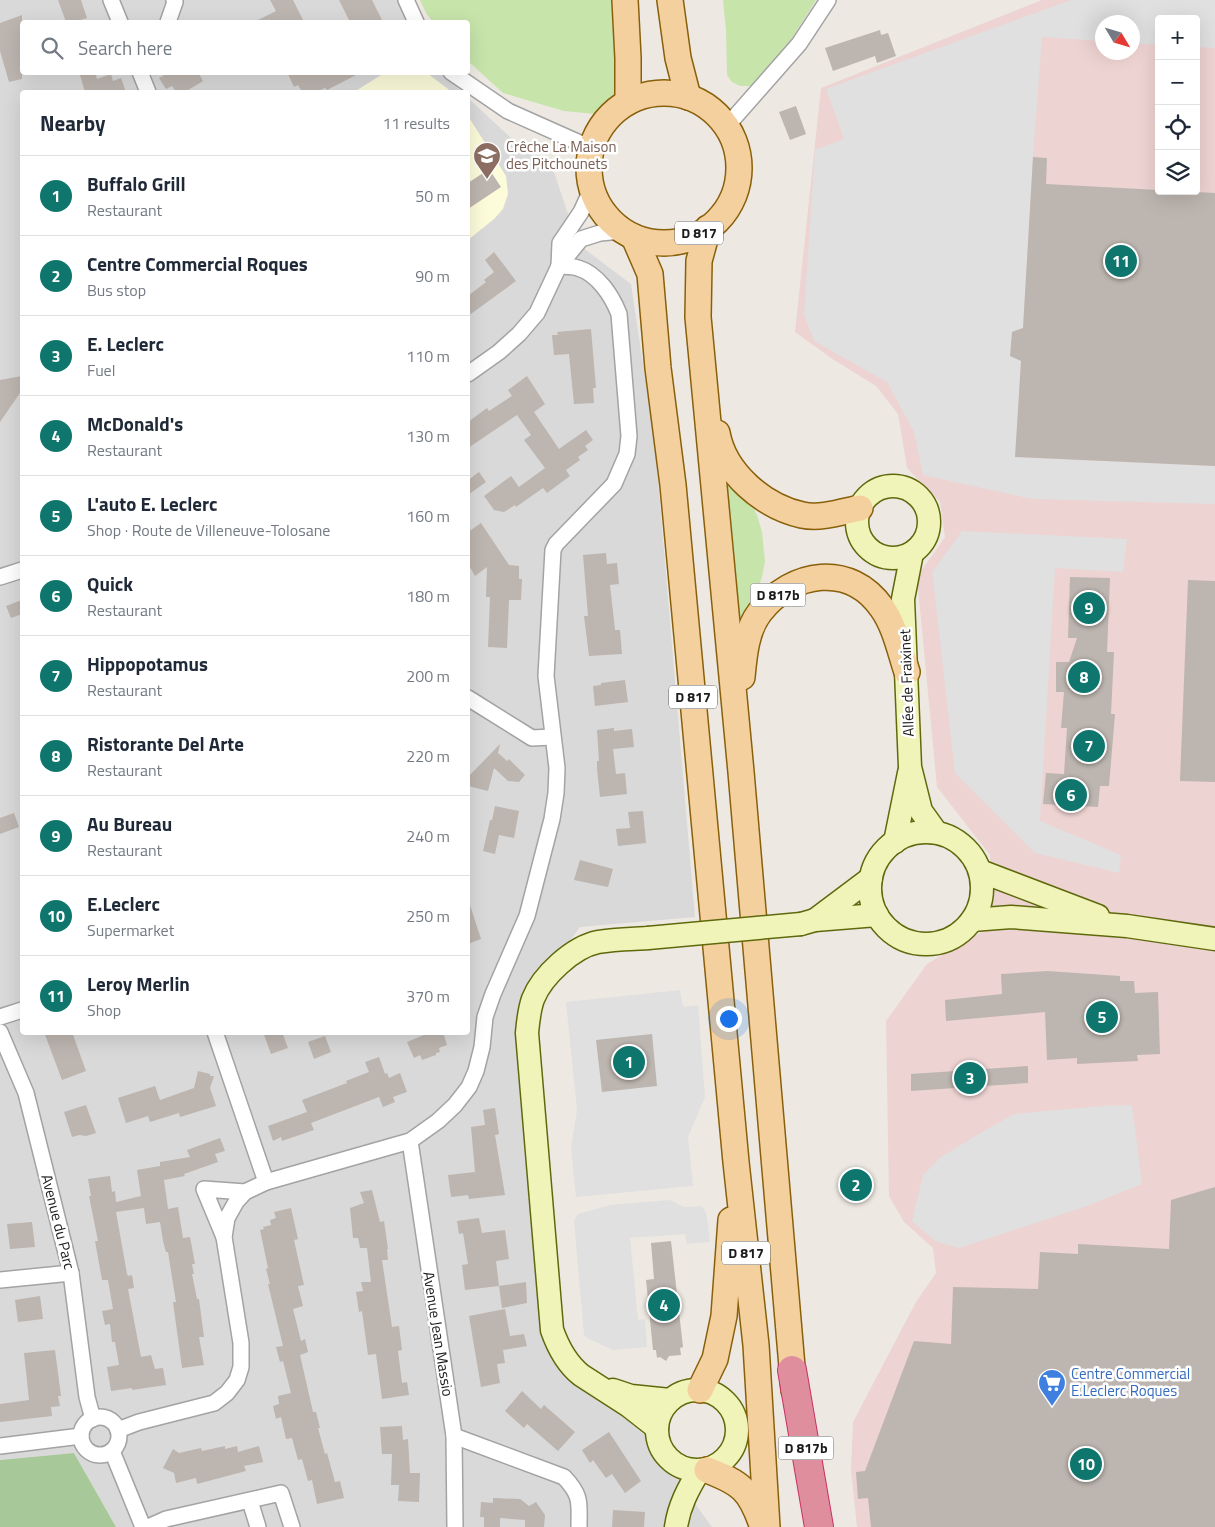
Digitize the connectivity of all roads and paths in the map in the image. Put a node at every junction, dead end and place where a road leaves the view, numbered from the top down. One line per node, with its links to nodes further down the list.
1 (110, 0): 7 (street)
2 (174, 0): 8 (street)
3 (406, 0): 9 (street)
4 (625, 0): 14 (main road)
5 (670, 0): 13 (main road)
6 (821, 2): 15 (street)
7 (119, 20)
8 (169, 20)
9 (415, 20)
10 (141, 75): 12 (street)
11 (456, 75): 16 (street)
12 (147, 90)
13 (688, 97): 14 (main road, D 817); 15 (main road, D 817)
14 (628, 102): 16 (main road, D 817)
15 (726, 127): 18 (main road, D 817)
16 (592, 148): 17 (main road, D 817)
17 (592, 188): 19 (main road, D 817); 20 (street)
18 (708, 228): 19 (main road, D 817); 21 (main road, D 817)
19 (628, 234): 20 (street); 48 (main road, D 817)
20 (559, 266): 22 (street); 31 (street)
21 (698, 317): 23 (main road); 33 (main road, D 817)
22 (470, 373)
23 (860, 508): 24 (street); 25 (street)
24 (912, 553): 25 (street); 28 (street)
25 (886, 558): 28 (street)
26 (20, 571): 27 (street)
27 (0, 578)
28 (903, 599): 29 (street, Allée de Fraixinet)
29 (908, 672): 32 (street, Allée de Fraixinet); 33 (main road, D 817b)
30 (470, 699): 31 (street)
31 (552, 737): 47 (street)
32 (910, 767): 34 (street, Allée de Fraixinet); 35 (street, Allée de Fraixinet)
33 (741, 772): 54 (main road, D 817)
34 (936, 832): 35 (street); 36 (street)
35 (894, 842): 37 (street)
36 (980, 871): 39 (street); 41 (street)
37 (871, 878): 38 (street); 40 (street)
38 (877, 914): 39 (street); 40 (street)
39 (972, 920): 41 (street)
40 (808, 922): 55 (street, bridge)
41 (1127, 926): 42 (street)
42 (1215, 939)
43 (20, 1011): 44 (street)
44 (0, 1017)
45 (0, 1032): 52 (street, Avenue du Parc)
46 (216, 1035): 49 (street)
47 (410, 1141): 49 (street); 62 (street, Avenue Jean Massio)
48 (736, 1162): 56 (main road); 76 (main road, D 817)
49 (266, 1182): 50 (street)
50 (245, 1192): 51 (street); 51 (street)
51 (224, 1237): 60 (street)
52 (71, 1273): 53 (street); 58 (street, Avenue du Parc)
53 (0, 1280)
54 (792, 1370): 77 (main road, D 817); 78 (highway, D 817b)
55 (593, 1383): 57 (street); 59 (street)
56 (700, 1390): 57 (street); 66 (street)
57 (670, 1400): 59 (street)
58 (93, 1419): 60 (street); 61 (street)
59 (656, 1428): 65 (street)
60 (118, 1430): 64 (street)
61 (81, 1436): 63 (street); 64 (street)
62 (454, 1436): 73 (street, Avenue Jean Massio); 74 (street)
63 (0, 1446)
64 (112, 1451): 69 (street)
65 (668, 1459): 66 (street); 68 (street)
66 (703, 1470): 68 (street); 75 (main road)
67 (250, 1501): 70 (street); 71 (street); 72 (street)
68 (677, 1522)
69 (143, 1527)
70 (148, 1527)
71 (258, 1527)
72 (292, 1527)
73 (455, 1527)
74 (579, 1527)
75 (763, 1527)
76 (767, 1527)
77 (807, 1527)
78 (818, 1527)

